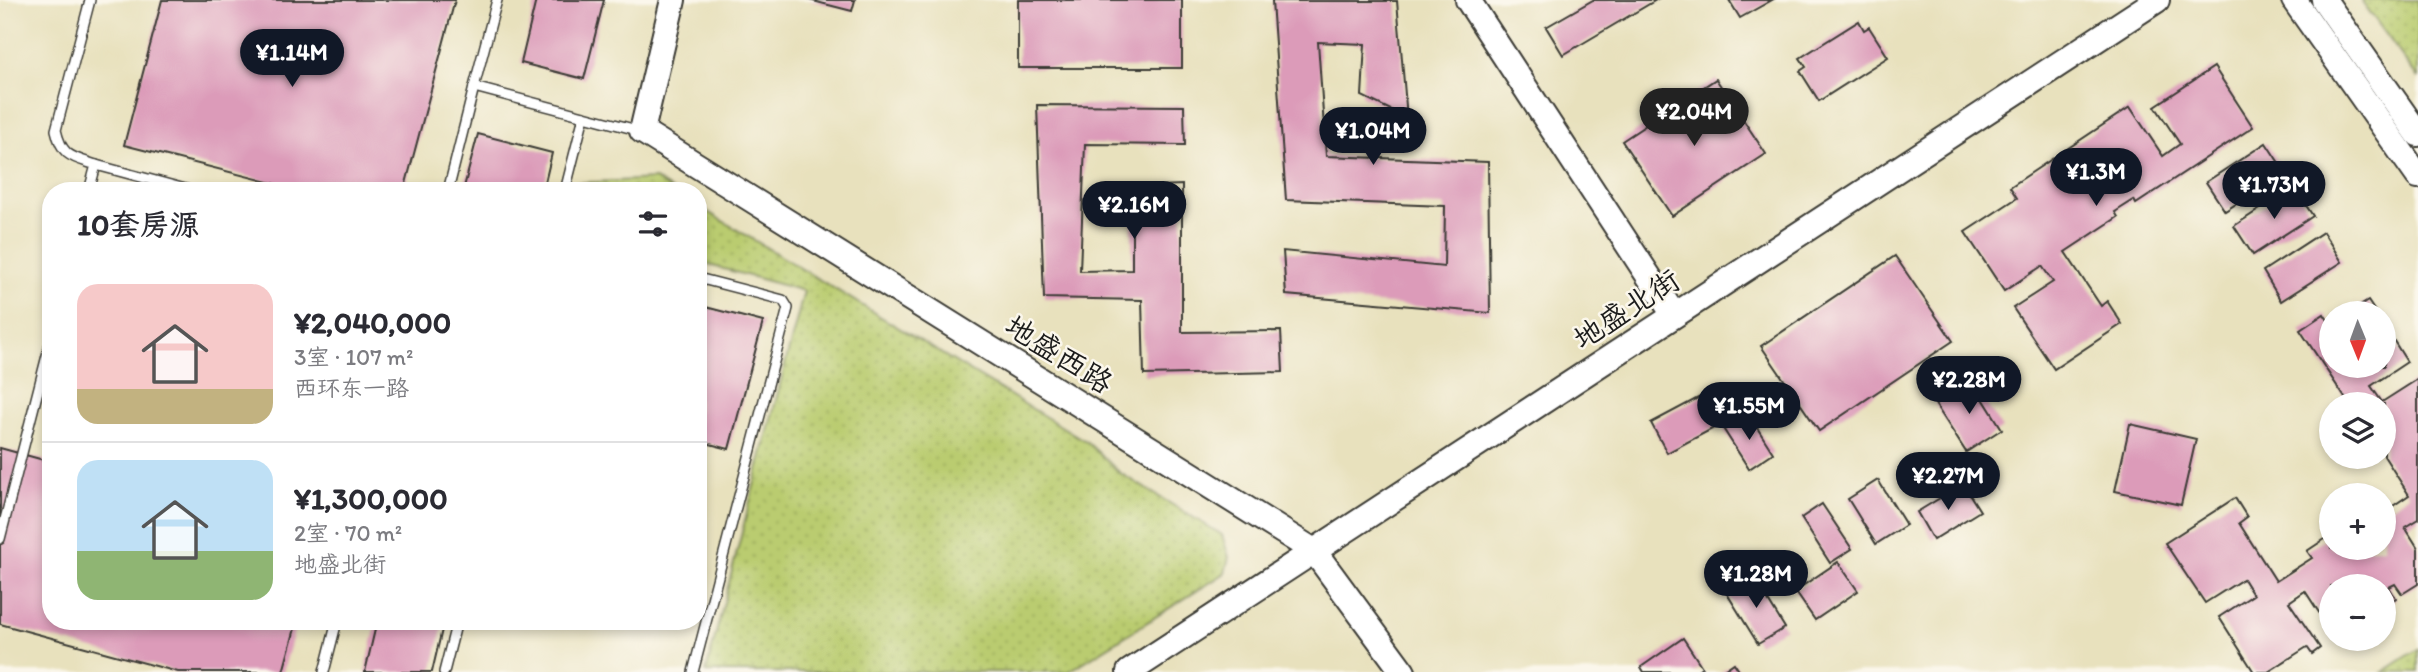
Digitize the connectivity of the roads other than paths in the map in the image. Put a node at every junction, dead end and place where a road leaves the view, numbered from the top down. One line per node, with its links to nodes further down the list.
1 (497, 0): 8 (lane)
2 (673, 0): 10 (street)
3 (1468, 0): 19 (street)
4 (2157, 0): 19 (street, 地盛北街)
5 (2294, 0): 13 (street)
6 (2324, 0): 11 (street)
7 (87, 1): 12 (lane)
8 (474, 87): 9 (lane); 16 (lane)
9 (584, 116): 10 (lane); 17 (lane)
10 (642, 131): 22 (street, 地盛西路)
11 (2418, 134)
12 (96, 165): 14 (lane); 15 (lane)
13 (2418, 176)
14 (91, 182)
15 (159, 182)
16 (449, 182)
17 (567, 182)
18 (707, 280): 23 (lane)
19 (1674, 315): 22 (street, 地盛北街)
20 (42, 375): 21 (lane)
21 (0, 539)
22 (1314, 551): 30 (street, 地盛北街); 31 (street, 地盛西路)
23 (707, 619)
24 (335, 630): 27 (lane)
25 (455, 630): 28 (lane)
26 (704, 630): 29 (lane)
27 (324, 672)
28 (444, 672)
29 (693, 672)
30 (1129, 672)
31 (1403, 672)

